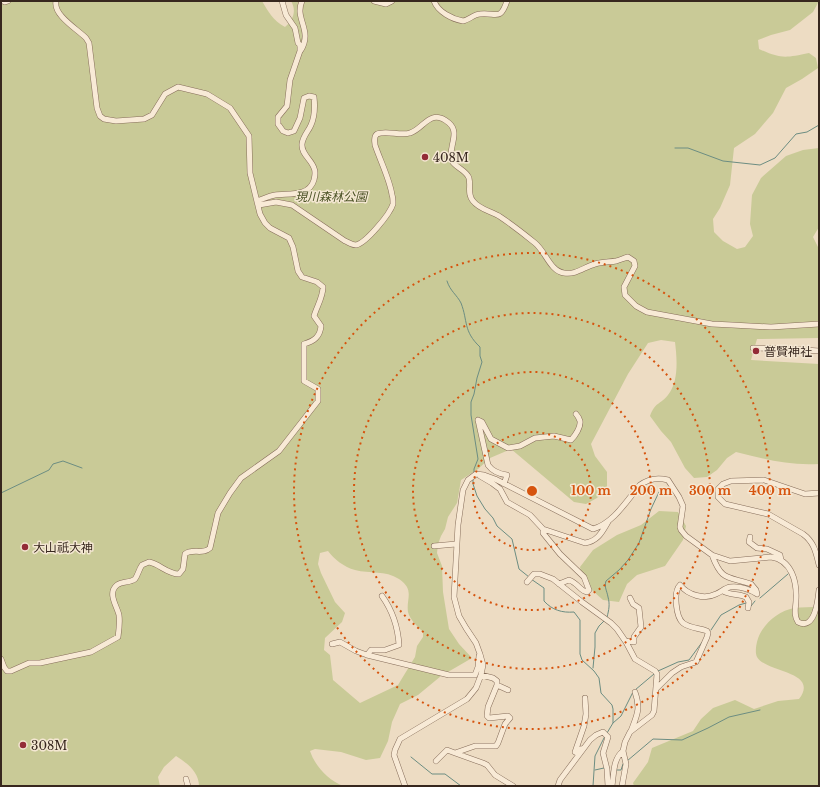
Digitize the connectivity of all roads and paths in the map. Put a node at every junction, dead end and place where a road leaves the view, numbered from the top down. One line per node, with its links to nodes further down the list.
1 (3, 1): 2 (street)
2 (8, 1)
3 (56, 1): 11 (street)
4 (282, 1): 10 (street)
5 (302, 1): 10 (street)
6 (374, 1): 7 (street)
7 (392, 1)
8 (434, 1): 9 (street)
9 (507, 1)
10 (300, 51): 11 (street)
11 (258, 203): 12 (street); 38 (street)
12 (819, 324)
13 (753, 348): 14 (street)
14 (819, 352)
15 (576, 414): 17 (street)
16 (476, 474): 17 (street); 20 (street); 22 (street)
17 (504, 484): 19 (street)
18 (819, 492): 26 (street)
19 (610, 520): 20 (street); 24 (street)
20 (543, 529): 28 (street)
21 (750, 537): 25 (street)
22 (456, 544): 23 (street); 36 (street)
23 (434, 546)
24 (712, 555): 25 (street); 30 (street)
25 (781, 560): 29 (street)
26 (819, 565)
27 (529, 579): 28 (street)
28 (559, 584): 34 (street)
29 (819, 590)
30 (723, 591): 33 (street); 41 (street)
31 (382, 596): 37 (street)
32 (630, 598): 34 (street)
33 (748, 608)
34 (626, 642): 41 (street)
35 (332, 644): 37 (street)
36 (480, 654): 37 (street); 39 (street)
37 (367, 655)
38 (1, 659)
39 (481, 675): 40 (street); 52 (street)
40 (497, 685): 42 (street); 48 (street)
41 (656, 689): 45 (street)
42 (508, 690)
43 (635, 692): 45 (street)
44 (585, 698): 46 (street)
45 (630, 732): 47 (street)
46 (590, 740): 54 (street); 55 (street)
47 (623, 751): 56 (street); 57 (street)
48 (455, 753): 49 (street); 53 (street)
49 (436, 761)
50 (186, 779): 51 (street)
51 (188, 786)
52 (406, 786)
53 (513, 786)
54 (558, 786)
55 (608, 786)
56 (612, 786)
57 (622, 786)

